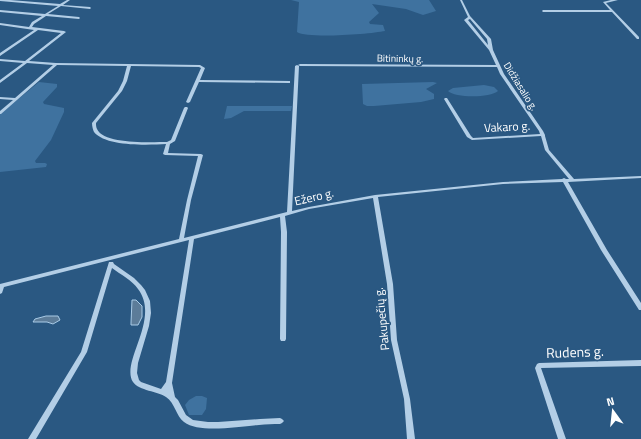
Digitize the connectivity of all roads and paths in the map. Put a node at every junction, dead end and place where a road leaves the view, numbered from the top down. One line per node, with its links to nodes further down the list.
1 (0, 0): 5 (street)
2 (69, 0): 5 (street)
3 (461, 0): 21 (street, Didžiasalio g.)
4 (616, 0): 9 (street)
5 (61, 5): 6 (street); 10 (street)
6 (90, 8)
7 (0, 11): 10 (street)
8 (543, 11): 9 (street)
9 (612, 11): 15 (street)
10 (46, 15): 11 (street); 13 (street)
11 (79, 18)
12 (0, 24): 13 (street)
13 (30, 28): 14 (street)
14 (37, 29): 16 (street); 18 (street)
15 (638, 38)
16 (0, 56)
17 (0, 60): 18 (street)
18 (25, 63): 19 (street); 23 (street)
19 (56, 64): 20 (street); 26 (street)
20 (129, 66): 22 (street); 32 (street)
21 (499, 66): 31 (street, Didžiasalio g.); 37 (street, Bitininkų g.)
22 (198, 81): 24 (street); 28 (street)
23 (0, 82)
24 (289, 82)
25 (0, 98): 26 (street)
26 (15, 99): 30 (street)
27 (446, 99): 31 (street, Vakaro g.)
28 (188, 102)
29 (186, 108): 32 (street)
30 (0, 112)
31 (543, 135): 34 (street, Didžiasalio g.)
32 (168, 143): 40 (street)
33 (641, 177): 34 (street, Ežero g.)
34 (572, 179): 35 (street, Ežero g.)
35 (564, 180): 36 (street, Ežero g.); 44 (street)
36 (375, 196): 37 (street, Ežero g.); 52 (street, Pakupečių g.)
37 (289, 213): 38 (street, Ežero g.)
38 (282, 215): 39 (street, Ežero g.); 45 (street)
39 (192, 238): 40 (street, Ežero g.); 47 (street)
40 (181, 240): 41 (street, Ežero g.)
41 (111, 261): 42 (street, Ežero g.); 48 (street); 51 (street)
42 (1, 286): 43 (street)
43 (0, 292)
44 (641, 308)
45 (283, 340)
46 (641, 363): 53 (street, Rudens g.)
47 (169, 383): 48 (street); 49 (street)
48 (163, 392): 49 (street)
49 (172, 398): 50 (street)
50 (280, 421)
51 (32, 439)
52 (411, 439)
53 (562, 439)

